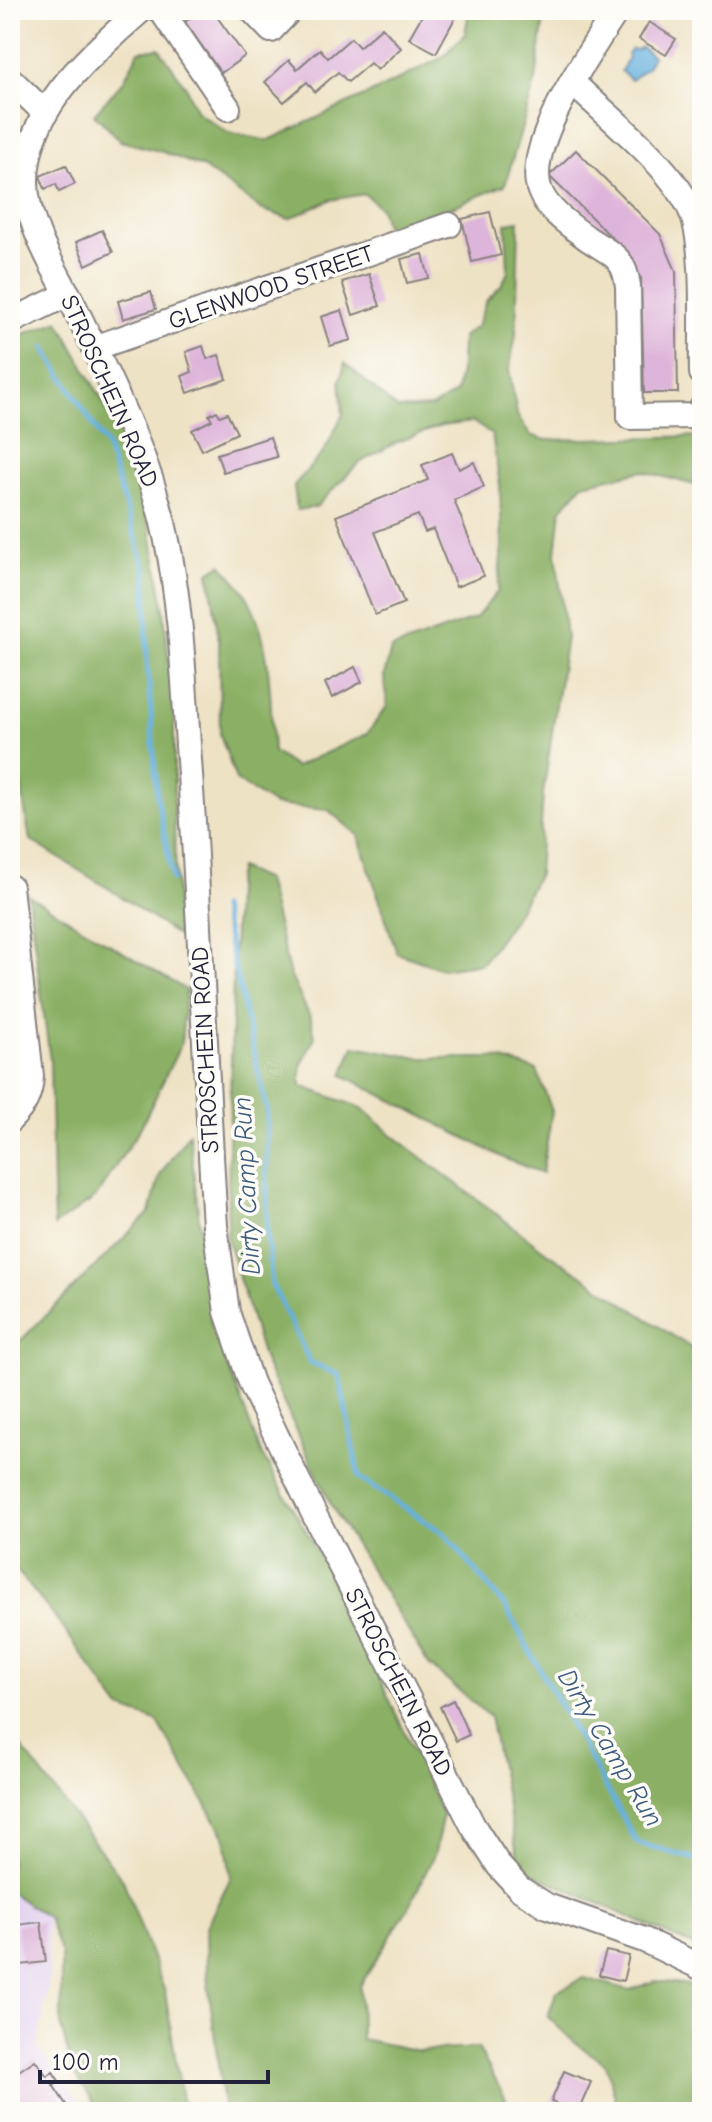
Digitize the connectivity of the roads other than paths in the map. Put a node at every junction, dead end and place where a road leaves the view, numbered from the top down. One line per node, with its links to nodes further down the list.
1 (141, 10): 9 (street, STROSCHEIN ROAD)
2 (161, 10): 8 (street)
3 (252, 10): 4 (street)
4 (290, 10)
5 (617, 10): 7 (street)
6 (10, 79): 9 (street)
7 (572, 82): 15 (street); 16 (street)
8 (228, 108)
9 (45, 113): 10 (street, STROSCHEIN ROAD)
10 (20, 214): 12 (street, STROSCHEIN ROAD)
11 (449, 225): 14 (street, GLENWOOD STREET)
12 (68, 294): 13 (street); 14 (street, STROSCHEIN ROAD)
13 (10, 322)
14 (94, 348): 19 (street, STROSCHEIN ROAD)
15 (702, 373)
16 (702, 408)
17 (10, 887): 18 (street)
18 (10, 1120)
19 (702, 1968)

